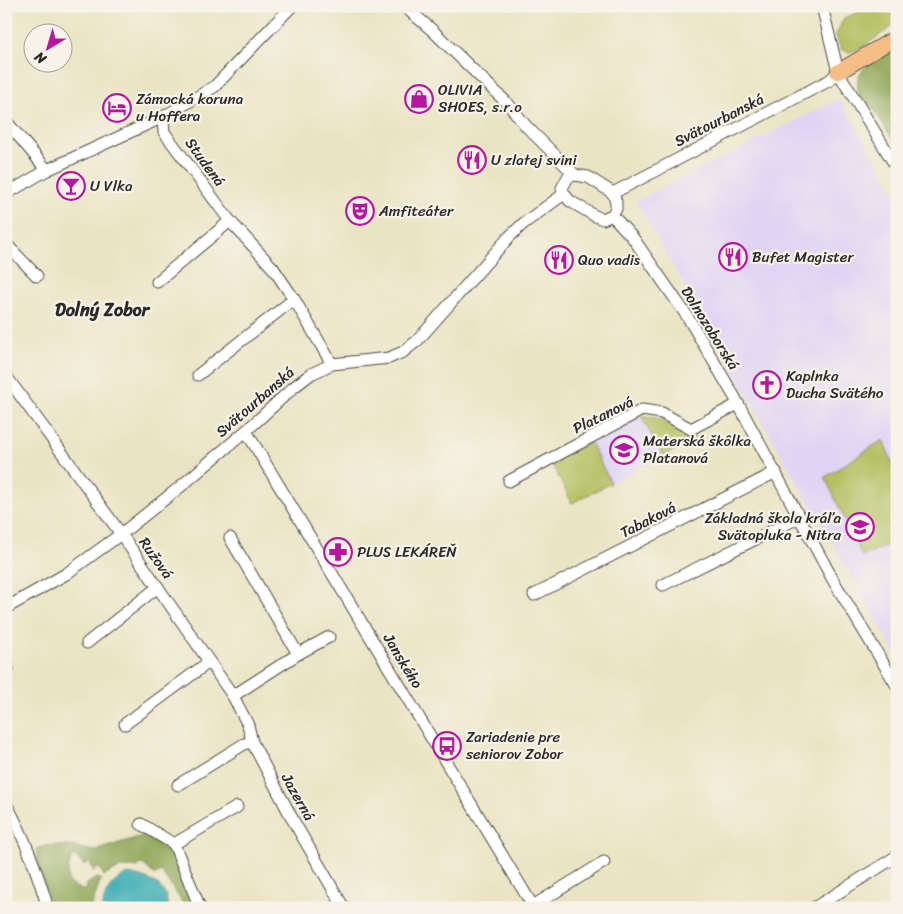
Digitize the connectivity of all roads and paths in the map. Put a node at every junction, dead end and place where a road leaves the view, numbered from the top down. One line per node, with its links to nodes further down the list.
1 (292, 6): 6 (street)
2 (404, 6): 10 (street)
3 (822, 6): 5 (street)
4 (897, 37): 5 (main road)
5 (838, 72): 8 (street); 11 (street, Svätourbanská)
6 (163, 117): 9 (street); 15 (street, Studená)
7 (6, 121): 9 (street)
8 (897, 168)
9 (47, 170): 12 (street)
10 (575, 175): 11 (street); 13 (street)
11 (613, 193): 14 (street)
12 (6, 194)
13 (564, 194): 14 (street); 20 (street, Svätourbanská)
14 (612, 216): 23 (street, Dolnozoborská)
15 (230, 222): 18 (street); 19 (street, Studená)
16 (6, 244): 17 (street)
17 (36, 276)
18 (158, 282)
19 (294, 299): 20 (street, Studená); 21 (street)
20 (332, 364): 24 (street, Svätourbanská)
21 (198, 375)
22 (6, 376): 28 (street, Ružová)
23 (738, 404): 25 (street, Dolnozoborská); 26 (street, Platanová)
24 (246, 431): 28 (street, Svätourbanská); 52 (street, Janského)
25 (776, 472): 27 (street, Dolnozoborská); 32 (street, Tabaková)
26 (509, 481)
27 (800, 518): 30 (street); 40 (street, Dolnozoborská)
28 (121, 534): 31 (street, Ružová); 33 (street, Svätourbanská)
29 (230, 538): 36 (street)
30 (663, 585)
31 (158, 587): 35 (street); 38 (street, Ružová)
32 (534, 595)
33 (6, 608)
34 (329, 636): 36 (street)
35 (87, 643)
36 (298, 654): 41 (street)
37 (6, 658): 39 (street)
38 (209, 662): 41 (street, Ružová); 42 (street)
39 (6, 678)
40 (897, 686)
41 (233, 696): 43 (street, Jazerná)
42 (125, 724)
43 (252, 742): 44 (street); 55 (street, Jazerná)
44 (178, 784)
45 (6, 804): 48 (street)
46 (237, 807): 49 (street)
47 (141, 824): 49 (street)
48 (12, 826): 53 (street)
49 (174, 844): 54 (street)
50 (897, 856): 56 (street)
51 (604, 862): 52 (street)
52 (533, 907)
53 (48, 908)
54 (200, 908)
55 (344, 908)
56 (814, 908)

